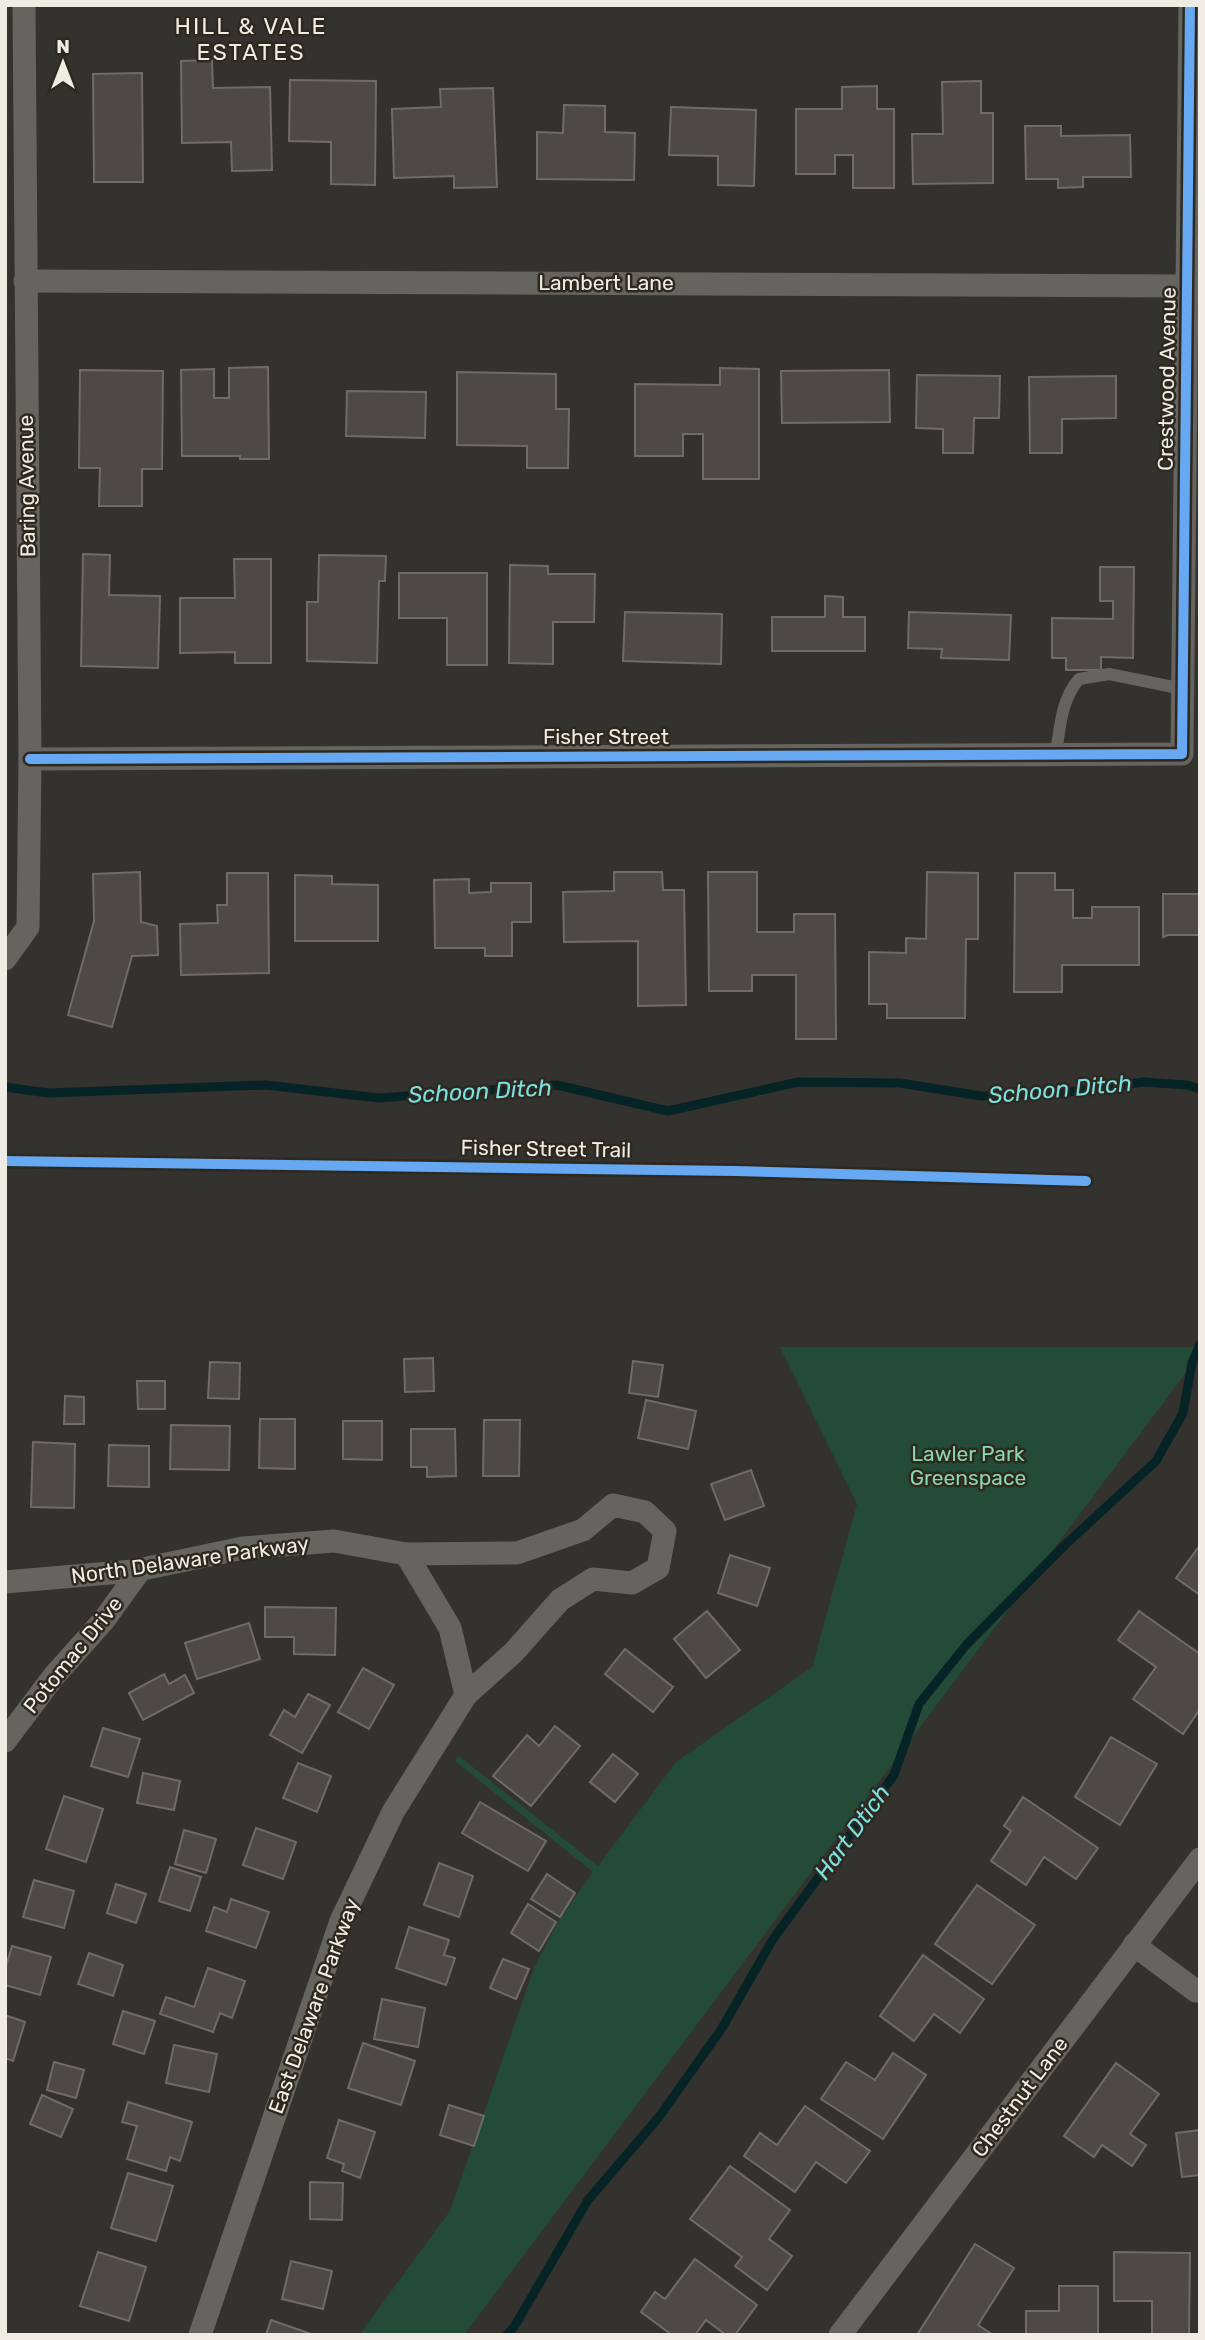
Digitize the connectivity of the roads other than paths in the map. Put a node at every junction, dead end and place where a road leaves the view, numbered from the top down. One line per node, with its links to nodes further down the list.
1 (24, 5): 3 (street, Baring Avenue)
2 (1190, 5): 4 (street, Crestwood Avenue)
3 (24, 281): 4 (street, Lambert Lane); 8 (street, Baring Avenue)
4 (1188, 286): 5 (street, Crestwood Avenue)
5 (1183, 689): 6 (lane); 7 (street, Crestwood Avenue)
6 (1056, 754): 7 (street, Fisher Street); 8 (street, Fisher Street)
7 (1182, 754)
8 (30, 759): 9 (street, Baring Avenue)
9 (5, 959)
10 (613, 1505): 11 (street, North Delaware Parkway); 14 (street, East Delaware Parkway)
11 (406, 1554): 12 (street, North Delaware Parkway); 14 (street)
12 (140, 1570): 13 (street, North Delaware Parkway); 15 (street, Potomac Drive)
13 (5, 1582)
14 (466, 1695): 19 (street, East Delaware Parkway)
15 (5, 1741)
16 (1200, 1859): 17 (street, Chestnut Lane)
17 (1135, 1945): 18 (street); 20 (street, Chestnut Lane)
18 (1196, 1991)
19 (200, 2335)
20 (840, 2335)

